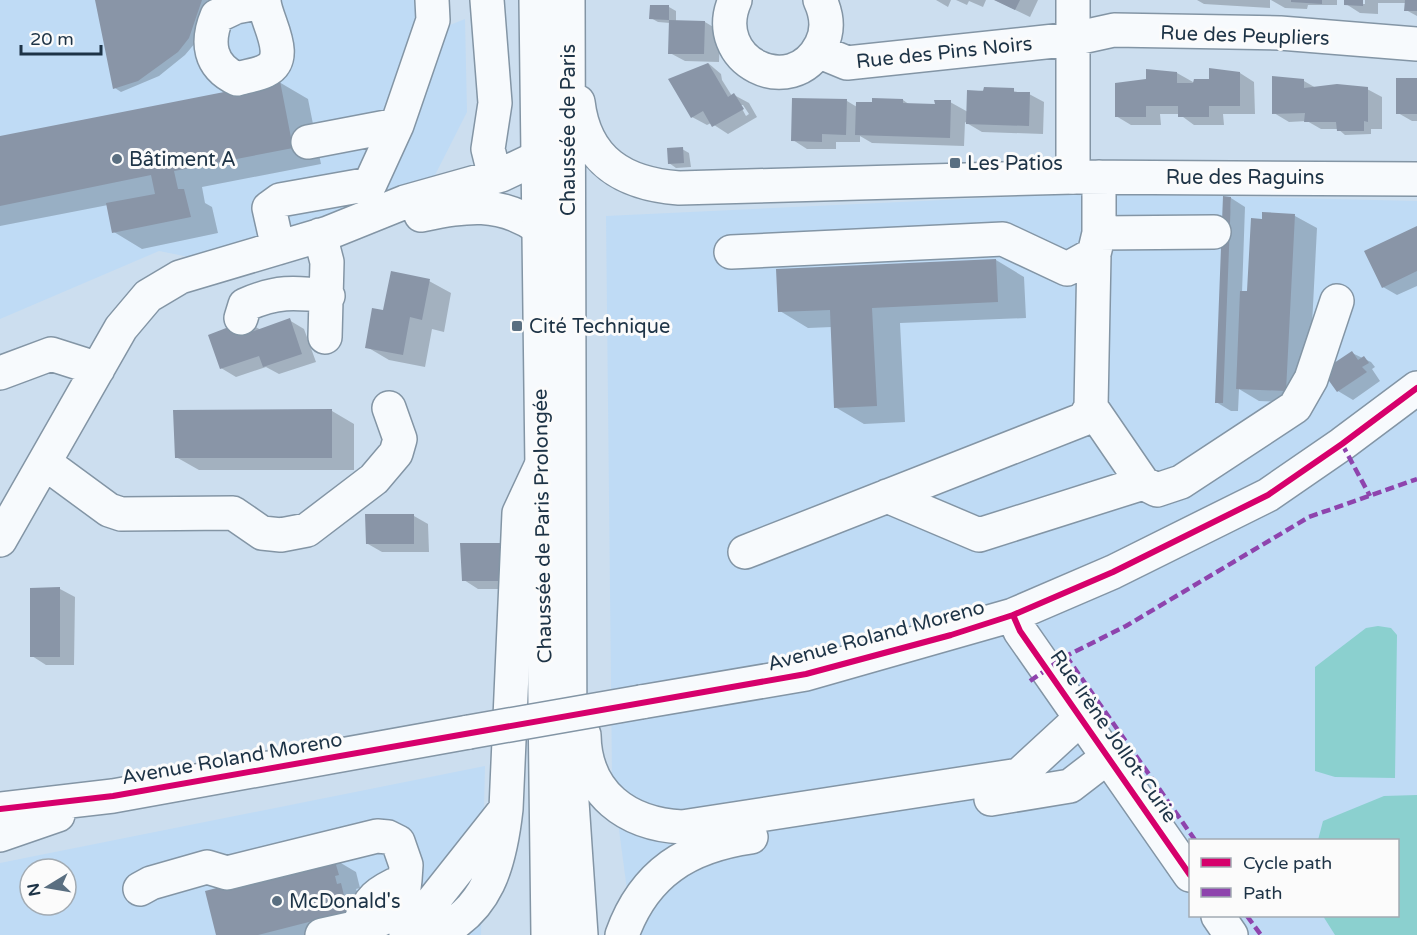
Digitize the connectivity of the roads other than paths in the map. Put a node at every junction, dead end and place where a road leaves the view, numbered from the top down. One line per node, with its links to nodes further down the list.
1 (432, 0): 11 (street)
2 (487, 0): 14 (street)
3 (536, 0): 13 (street, Chaussée de Paris Prolongée)
4 (735, 0): 10 (street)
5 (820, 0): 10 (street)
6 (1073, 0): 8 (street)
7 (568, 15): 15 (street, Rue des Raguins); 17 (street, Chaussée de Paris)
8 (1073, 39): 9 (street, Rue des Peupliers); 10 (street, Rue des Pins Noirs); 15 (street)
9 (1417, 44)
10 (818, 51)
11 (397, 125): 12 (street); 21 (street)
12 (308, 142)
13 (537, 158): 14 (street); 17 (street, Chaussée de Paris Prolongée)
14 (501, 175): 19 (street)
15 (1086, 177): 16 (street, Rue des Raguins); 20 (street)
16 (1417, 179)
17 (553, 229): 19 (street); 32 (street); 34 (street, Chaussée de Paris Prolongée)
18 (1214, 232): 20 (street)
19 (324, 234): 21 (street); 23 (street)
20 (1097, 243): 22 (street); 30 (street)
21 (278, 248): 27 (street)
22 (731, 252)
23 (328, 296): 25 (street); 26 (street)
24 (1337, 301): 35 (street)
25 (241, 318)
26 (325, 337)
27 (98, 369): 28 (street); 33 (street)
28 (0, 373)
29 (1417, 388): 39 (street, Avenue Roland Moreno)
30 (1091, 407): 35 (street); 36 (street)
31 (388, 408): 33 (street)
32 (570, 415): 40 (street); 53 (street)
33 (45, 463): 37 (street)
34 (540, 468): 44 (street); 52 (street, Chaussée de Paris Prolongée)
35 (1143, 483): 36 (street)
36 (887, 496): 38 (street)
37 (0, 540)
38 (745, 552)
39 (1013, 615): 40 (street, Rue Irène Jollot-Curie); 42 (street, Avenue Roland Moreno, bridge)
40 (1082, 717): 41 (street, Rue Irène Jollot-Curie)
41 (1109, 756): 46 (street, Rue Irène Jollot-Curie); 54 (street)
42 (113, 796): 43 (street, Avenue Roland Moreno); 45 (street, Avenue Roland Moreno)
43 (0, 808)
44 (506, 809): 50 (street); 51 (street)
45 (0, 835)
46 (1189, 872)
47 (140, 889): 49 (street)
48 (1219, 917): 55 (street)
49 (322, 935)
50 (406, 935)
51 (433, 935)
52 (548, 935)
53 (581, 935)
54 (622, 935)
55 (1231, 935)

